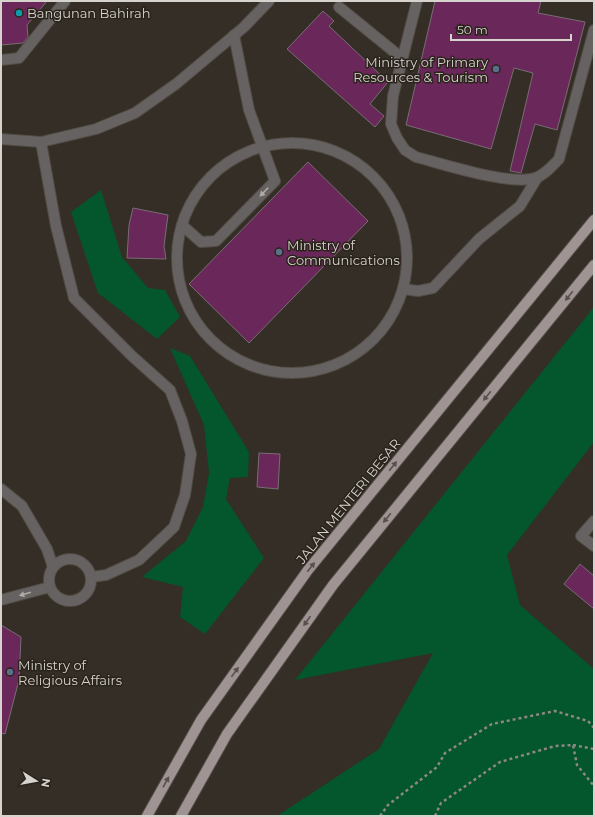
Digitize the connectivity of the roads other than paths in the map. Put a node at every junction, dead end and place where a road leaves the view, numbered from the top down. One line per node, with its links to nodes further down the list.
1 (65, 1): 8 (street)
2 (269, 1): 6 (street)
3 (417, 1): 7 (street)
4 (339, 7): 7 (street)
5 (594, 30): 12 (street)
6 (234, 35): 10 (street); 11 (street)
7 (403, 59): 12 (street)
8 (1, 60)
9 (1, 139): 10 (street)
10 (41, 142): 21 (street)
11 (262, 146): 14 (street); 14 (street, one-way to 14); 16 (street)
12 (537, 178): 16 (street)
13 (594, 220): 24 (main road, JALAN MENTERI BESAR, one-way to 13)
14 (182, 225): 16 (street)
15 (594, 265): 25 (main road, one-way to 25)
16 (403, 289)
17 (1, 489): 20 (street)
18 (594, 521): 19 (street)
19 (594, 546)
20 (53, 567): 21 (street); 22 (street)
21 (91, 577): 22 (street)
22 (50, 587): 23 (street, one-way to 23)
23 (1, 600)
24 (147, 816)
25 (181, 816)

